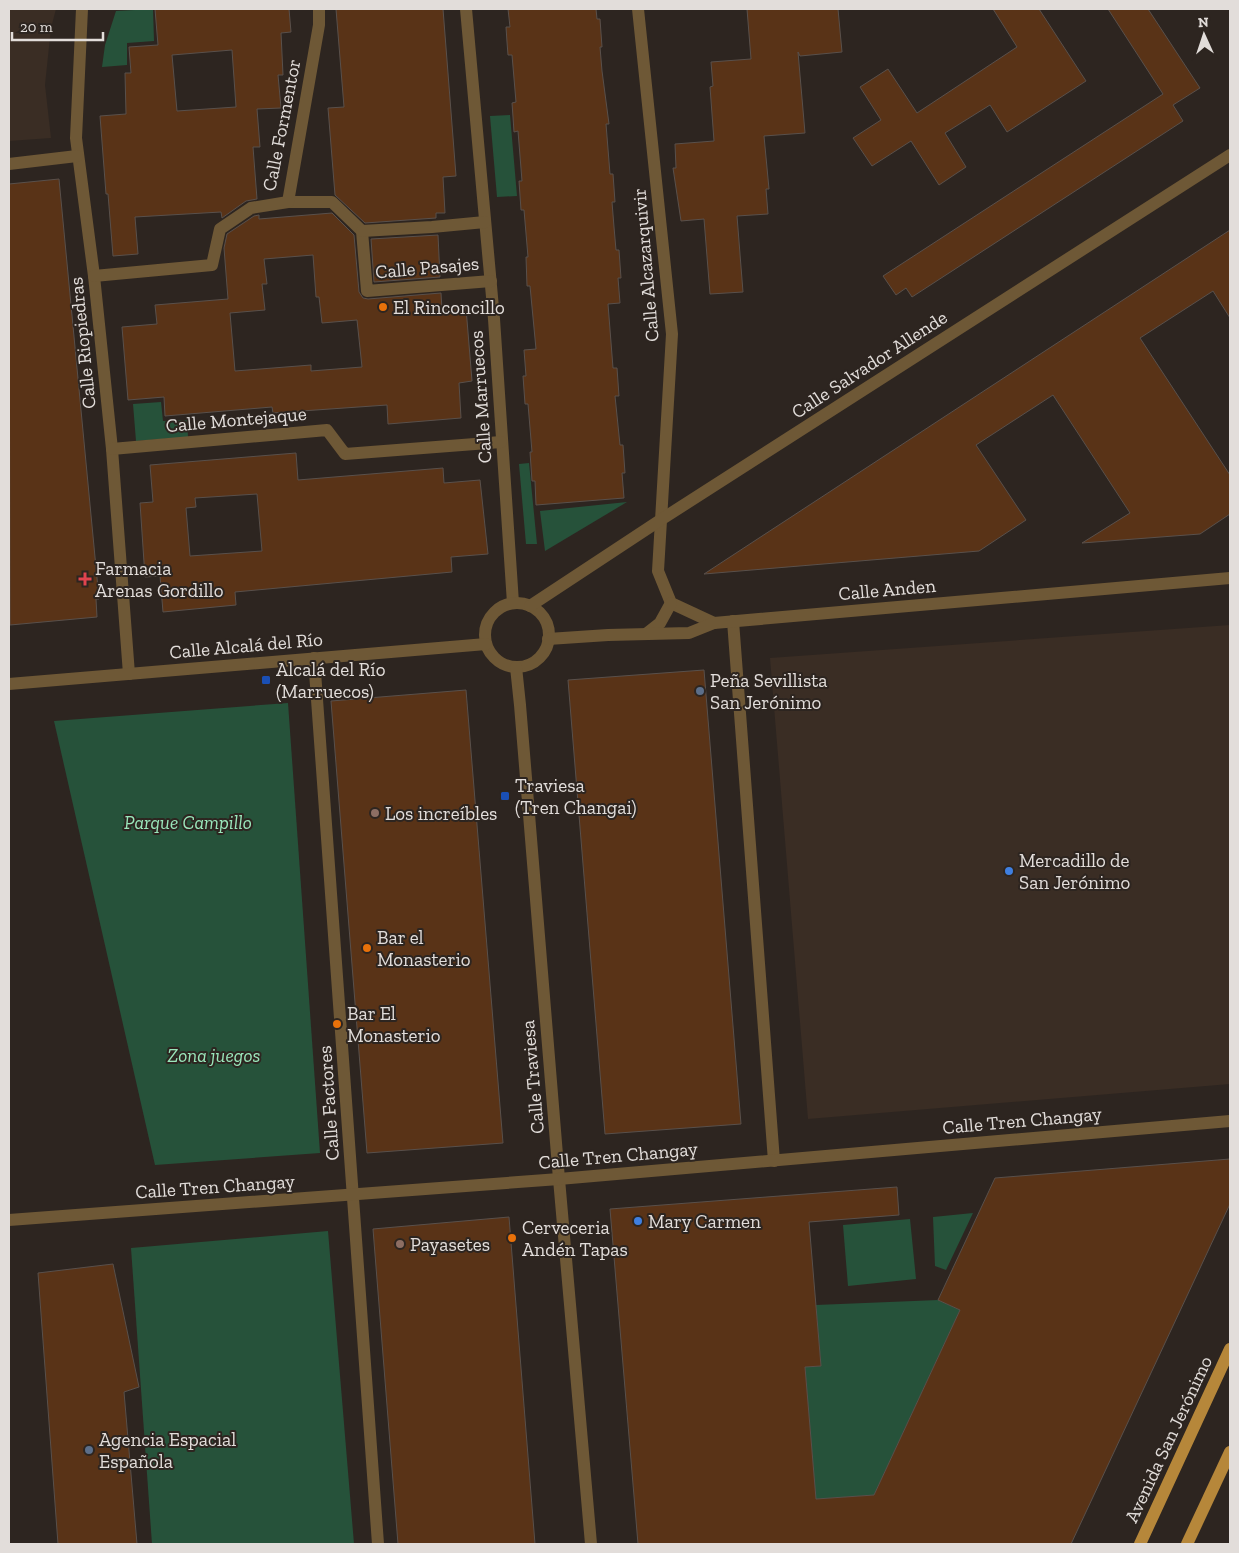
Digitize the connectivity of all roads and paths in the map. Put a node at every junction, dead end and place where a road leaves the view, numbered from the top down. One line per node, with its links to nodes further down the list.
1 (82, 9): 6 (street, Calle Riopiedras)
2 (319, 9): 8 (street, Calle Formentor)
3 (466, 9): 9 (street, Calle Marruecos)
4 (638, 9): 15 (street, Calle Alcazarquivir)
5 (1230, 154): 15 (street, Calle Salvador Allende)
6 (77, 156): 7 (street); 11 (street, Calle Riopiedras)
7 (9, 164)
8 (288, 202): 10 (street); 11 (street, Calle Formentor)
9 (485, 222): 10 (street, Calle Pasajes); 12 (street, Calle Marruecos)
10 (362, 231): 12 (street, Calle Pasajes)
11 (94, 276): 14 (street, Calle Riopiedras)
12 (490, 281): 13 (street, Calle Marruecos)
13 (501, 442): 14 (street, Calle Montejaque); 17 (street, Calle Marruecos)
14 (112, 449): 27 (street, Calle Riopiedras)
15 (662, 519): 18 (street, Calle Alcazarquivir); 19 (street, Calle Salvador Allende)
16 (1230, 578): 20 (street, Calle Anden)
17 (513, 603): 19 (street); 24 (street)
18 (671, 603): 21 (street); 22 (street)
19 (530, 606): 23 (street)
20 (733, 621): 21 (street, Calle Anden); 30 (street)
21 (714, 623): 22 (street, Calle Anden)
22 (646, 634): 23 (street, Calle Anden)
23 (548, 639): 26 (street)
24 (486, 644): 25 (street, Calle Alcalá del Río); 26 (street)
25 (314, 658): 27 (street, Calle Alcalá del Río); 32 (street, Calle Factores)
26 (516, 667): 31 (street, Calle Traviesa)
27 (129, 674): 28 (street, Calle Alcalá del Río)
28 (9, 684)
29 (1230, 1121): 30 (street, Calle Tren Changay)
30 (774, 1161): 31 (street, Calle Tren Changay)
31 (558, 1179): 32 (street, Calle Tren Changay); 37 (street, Calle Traviesa)
32 (354, 1194): 33 (street, Calle Tren Changay); 36 (street, Calle Factores)
33 (9, 1220)
34 (1230, 1349): 38 (main road, Avenida San Jerónimo)
35 (1230, 1452): 39 (main road)
36 (378, 1544)
37 (591, 1544)
38 (1140, 1544)
39 (1188, 1544)

